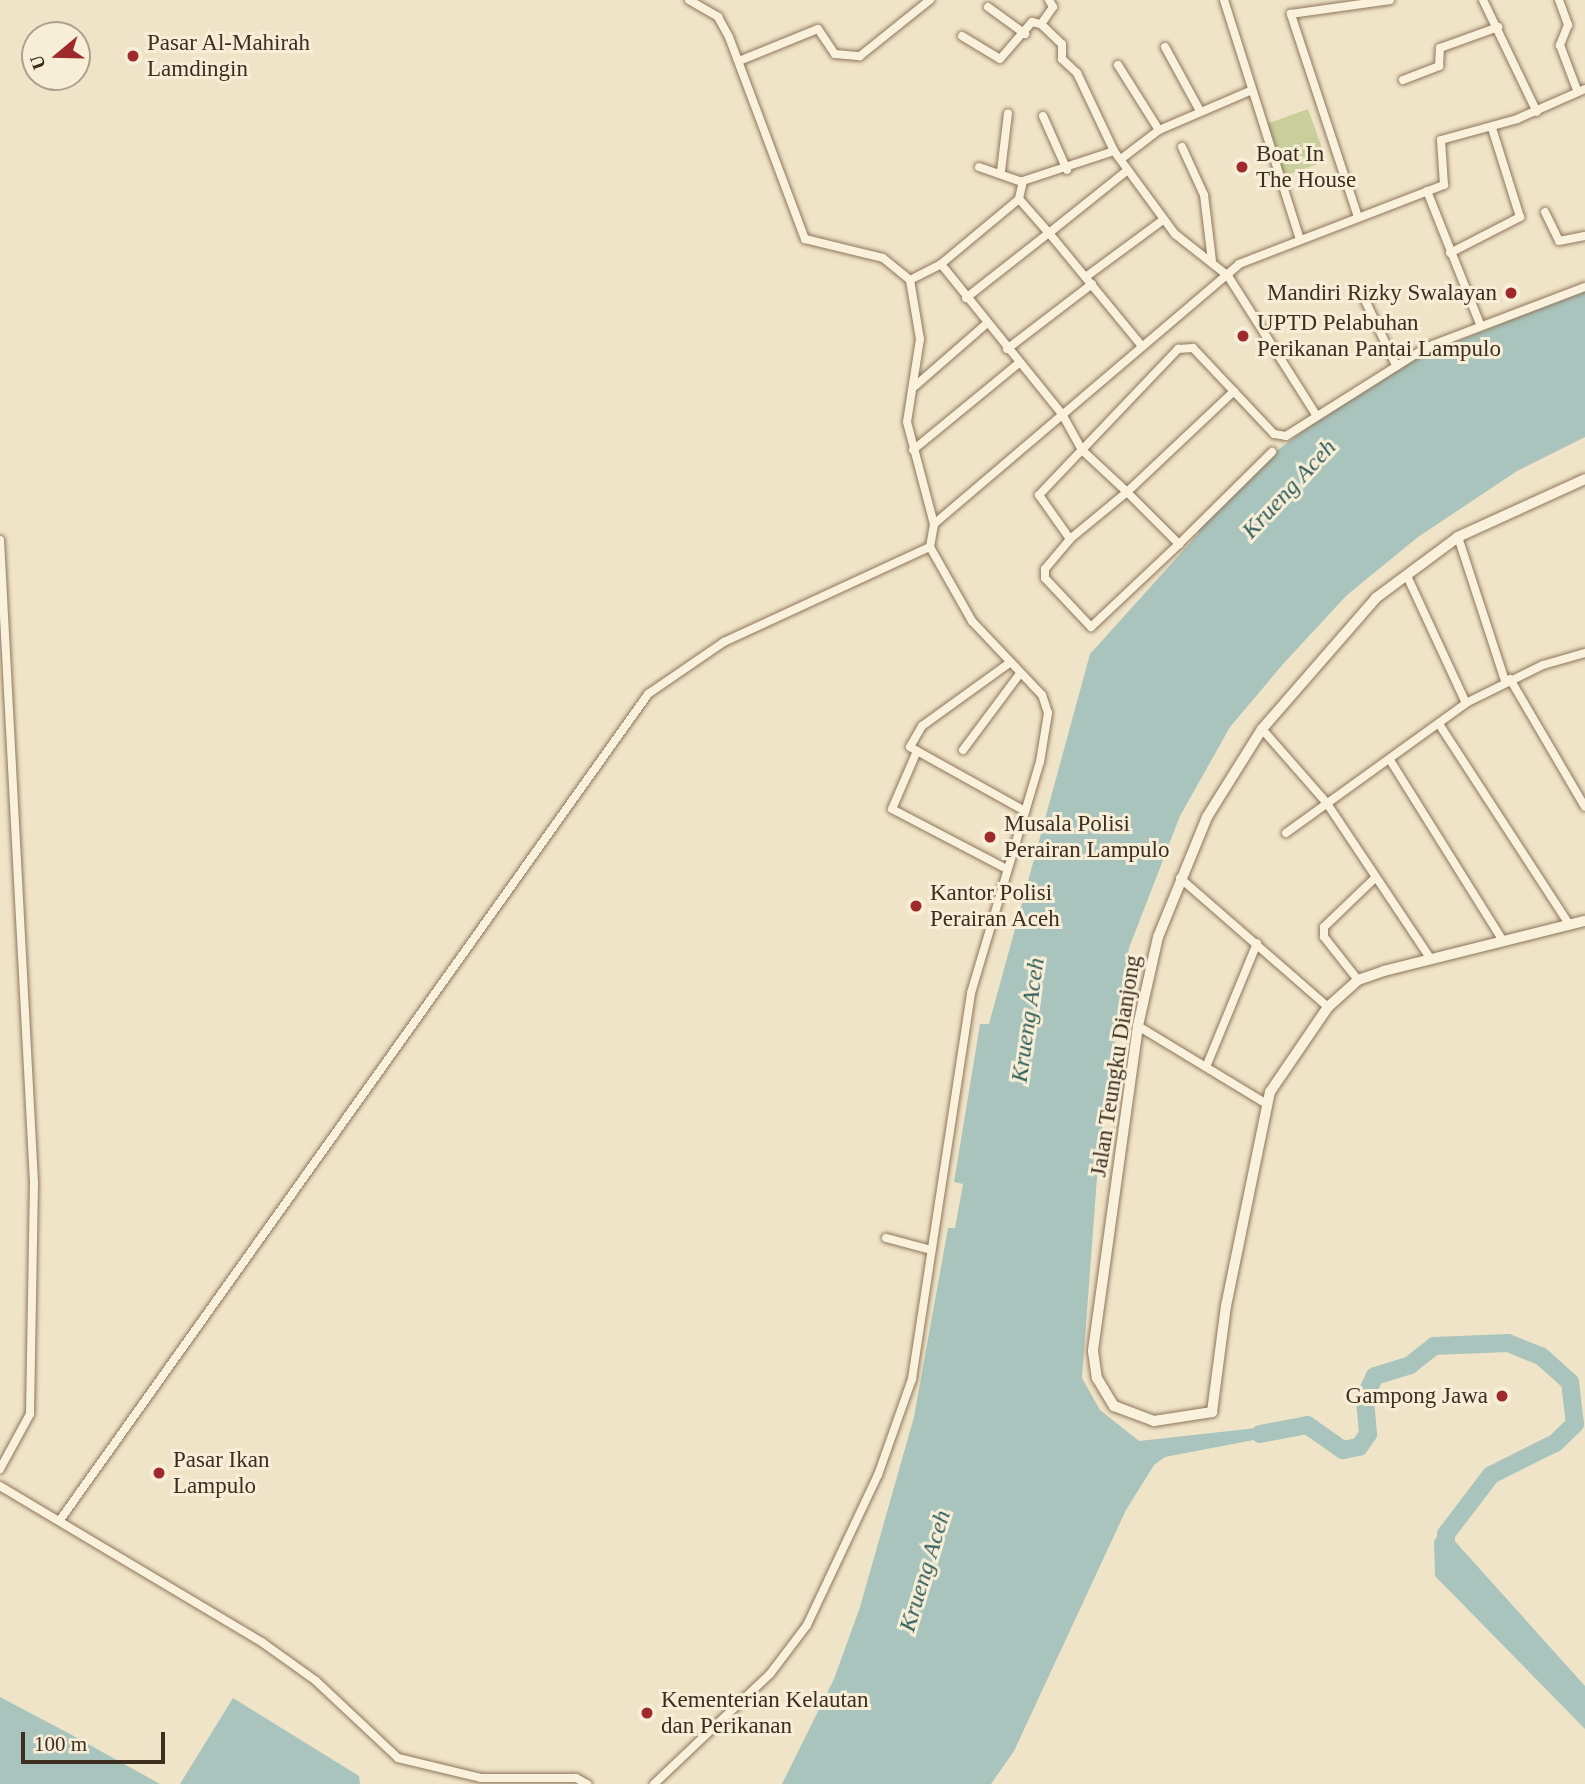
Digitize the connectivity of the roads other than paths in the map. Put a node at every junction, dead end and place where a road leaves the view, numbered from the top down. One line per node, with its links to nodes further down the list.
1 (689, 0): 14 (street)
2 (930, 0): 14 (street)
3 (1049, 0): 9 (street)
4 (1224, 0): 18 (street)
5 (1390, 0): 36 (street)
6 (1483, 0): 10 (street)
7 (1559, 0): 17 (street)
8 (988, 7): 11 (street)
9 (1041, 24): 11 (street); 26 (street)
10 (1498, 27): 16 (street); 20 (street)
11 (1025, 34): 12 (street)
12 (962, 36)
13 (1165, 47): 19 (street)
14 (739, 61): 46 (street)
15 (1118, 65): 24 (street)
16 (1403, 80)
17 (1581, 90): 20 (street)
18 (1250, 91): 19 (street); 40 (street)
19 (1199, 109): 24 (street)
20 (1537, 112): 23 (street)
21 (1008, 113): 31 (street)
22 (1043, 116): 29 (street)
23 (1492, 128): 33 (street); 41 (street)
24 (1159, 130): 27 (street)
25 (1182, 147): 42 (street)
26 (1114, 151): 27 (street); 29 (street)
27 (1121, 159): 30 (street)
28 (979, 167): 31 (street)
29 (1067, 170): 32 (street)
30 (1128, 170): 37 (street); 38 (street)
31 (1001, 171): 32 (street)
32 (1022, 182): 34 (street)
33 (1427, 191): 36 (street); 41 (street)
34 (1019, 199): 38 (street); 43 (street)
35 (1545, 212): 39 (street)
36 (1357, 214): 40 (street)
37 (1163, 220): 42 (street); 44 (street)
38 (1049, 233): 44 (street); 49 (street)
39 (1585, 236)
40 (1299, 237): 45 (street)
41 (1450, 253): 52 (street)
42 (1212, 261): 45 (street)
43 (941, 264): 46 (street); 49 (street)
44 (1087, 276): 47 (street)
45 (1228, 276): 53 (street); 60 (street)
46 (909, 280): 57 (street)
47 (1092, 284): 53 (street); 54 (street)
48 (1585, 287): 52 (street)
49 (966, 298): 51 (street)
50 (1364, 298): 56 (street)
51 (986, 324): 54 (street); 57 (street)
52 (1480, 324): 56 (street)
53 (1140, 345): 59 (street)
54 (1007, 349): 55 (street)
55 (1019, 363): 59 (street); 61 (street)
56 (1395, 363): 60 (street)
57 (915, 386): 61 (street)
58 (1234, 391): 60 (street); 62 (street); 65 (street)
59 (1062, 414): 62 (street); 66 (street)
60 (1317, 416)
61 (913, 450): 66 (street)
62 (1082, 450): 65 (street); 68 (street)
63 (1272, 452): 70 (street)
64 (1585, 479): 67 (street, Jalan Teungku Dianjong)
65 (1127, 492): 68 (street); 70 (street)
66 (934, 524): 71 (street)
67 (1458, 537): 72 (street, Jalan Teungku Dianjong); 76 (street)
68 (1070, 539): 70 (street)
69 (0, 540): 102 (street)
70 (1179, 544)
71 (930, 547): 74 (street); 104 (street)
72 (1407, 576): 77 (street); 79 (street, Jalan Teungku Dianjong)
73 (1585, 653): 76 (street)
74 (1008, 664): 75 (street); 81 (street)
75 (1019, 675): 80 (street); 85 (street)
76 (1508, 680): 77 (street); 84 (street)
77 (1466, 704): 78 (street)
78 (1439, 724): 82 (street); 91 (street)
79 (1262, 729): 83 (street); 89 (street, Jalan Teungku Dianjong)
80 (963, 750)
81 (917, 751): 85 (street); 87 (street)
82 (1391, 760): 83 (street); 92 (street)
83 (1326, 802): 86 (street); 88 (street)
84 (1584, 805)
85 (1025, 811): 87 (street)
86 (1286, 833)
87 (1007, 869): 101 (street)
88 (1376, 877): 94 (street); 95 (street)
89 (1180, 878): 93 (street); 97 (street, Jalan Teungku Dianjong)
90 (1585, 921): 91 (street)
91 (1569, 924): 92 (street)
92 (1503, 941): 94 (street)
93 (1256, 943): 96 (street); 98 (street)
94 (1430, 958): 95 (street)
95 (1358, 981): 96 (street)
96 (1328, 1007): 99 (street)
97 (1138, 1026): 98 (street); 99 (street, Jalan Teungku Dianjong)
98 (1206, 1067): 99 (street)
99 (1267, 1104)
100 (886, 1238): 101 (street)
101 (931, 1250): 106 (street)
102 (0, 1469)
103 (0, 1486): 104 (street)
104 (60, 1520): 105 (street)
105 (587, 1784)
106 (654, 1784)

